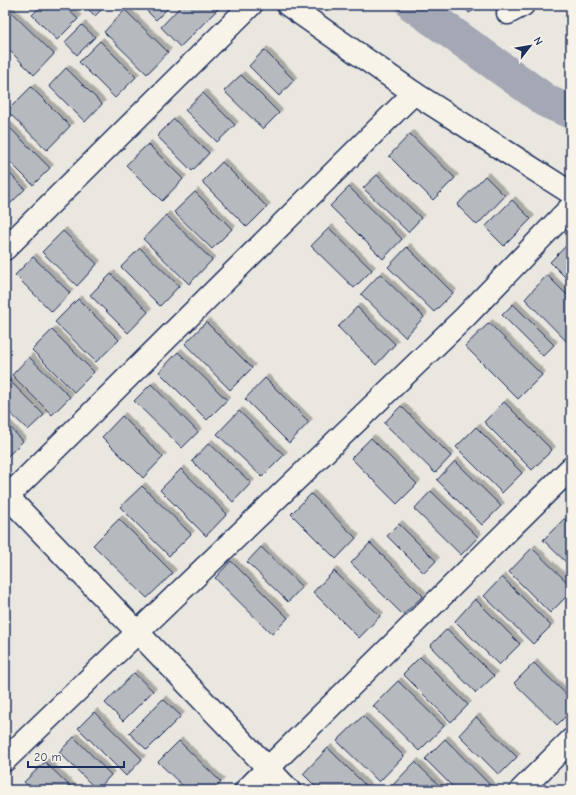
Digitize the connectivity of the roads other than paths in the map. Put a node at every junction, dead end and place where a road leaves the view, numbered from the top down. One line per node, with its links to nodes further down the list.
1 (251, 5): 6 (street)
2 (288, 5): 3 (street)
3 (414, 93): 4 (street); 8 (street)
4 (571, 193)
5 (571, 207): 9 (street)
6 (5, 249)
7 (571, 468): 12 (street)
8 (6, 497): 9 (street)
9 (137, 633): 11 (street); 12 (street)
10 (571, 740): 15 (street)
11 (5, 760)
12 (269, 767): 13 (street); 14 (street)
13 (246, 790)
14 (290, 790)
15 (521, 790)

